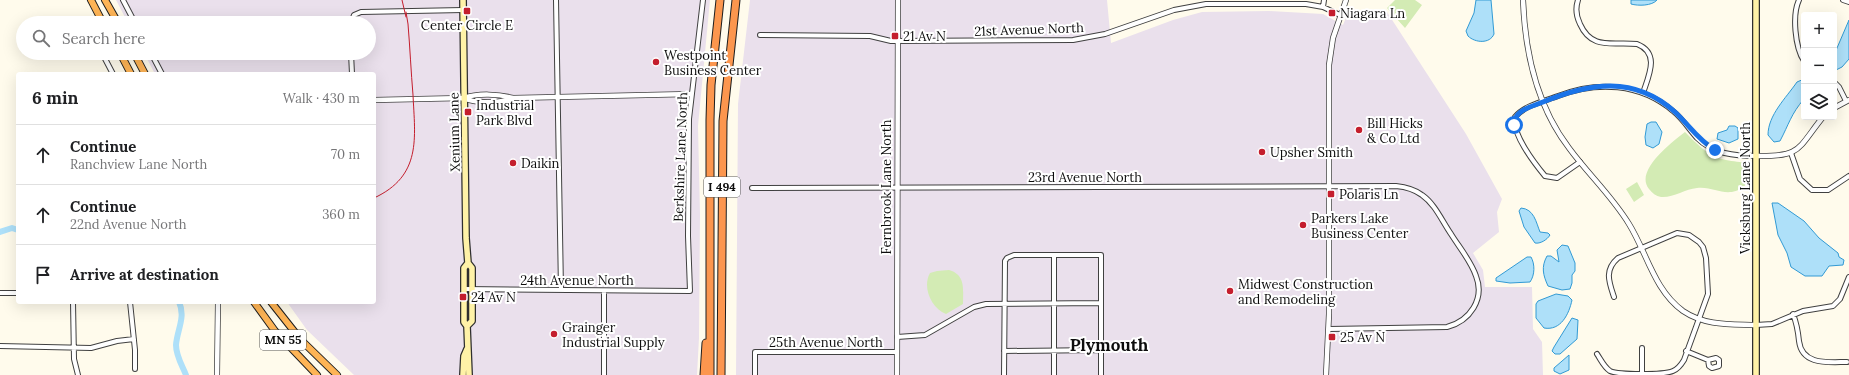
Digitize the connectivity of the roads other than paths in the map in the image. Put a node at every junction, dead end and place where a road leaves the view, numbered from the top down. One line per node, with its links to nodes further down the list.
1 (91, 0): 22 (highway)
2 (105, 0): 23 (highway)
3 (123, 0): 24 (street)
4 (463, 0): 20 (main road, Xenium Lane)
5 (556, 0): 42 (street)
6 (703, 0): 41 (street, Berkshire Lane North)
7 (720, 0): 76 (highway, I 494)
8 (736, 0): 109 (highway, I 494)
9 (898, 0): 27 (street, Fernbrook Lane North)
10 (1324, 0): 19 (street)
11 (1346, 0): 21 (street)
12 (1523, 0): 46 (street)
13 (1578, 0): 40 (street)
14 (1756, 0): 50 (main road, Vicksburg Lane North)
15 (1799, 0): 28 (street)
16 (1843, 0): 18 (street)
17 (1272, 2): 19 (street, 21st Avenue North); 27 (street, 21st Avenue North)
18 (1849, 2)
19 (1323, 7): 21 (street, 21st Avenue North)
20 (463, 10): 25 (street); 43 (main road, Xenium Lane)
21 (1340, 15): 53 (street)
22 (99, 16)
23 (114, 16)
24 (131, 16)
25 (354, 16)
26 (760, 35): 27 (street, 21st Avenue North)
27 (898, 41): 55 (street, Fernbrook Lane North)
28 (1801, 56)
29 (106, 60): 34 (street)
30 (124, 60): 35 (highway)
31 (138, 60): 36 (highway)
32 (155, 60): 37 (street)
33 (351, 60): 38 (street)
34 (112, 72)
35 (130, 72)
36 (144, 72)
37 (161, 72)
38 (352, 72)
39 (1836, 84): 45 (street)
40 (1643, 93): 46 (street); 50 (street)
41 (691, 94): 42 (street); 64 (street, Berkshire Lane North)
42 (558, 96): 43 (street); 62 (street)
43 (464, 98): 44 (street); 58 (main road, Xenium Lane)
44 (376, 100)
45 (1847, 100): 47 (street)
46 (1542, 102): 51 (street); 51 (street)
47 (1837, 106)
48 (1821, 120): 49 (street)
49 (1791, 153): 50 (street); 52 (street)
50 (1756, 156): 79 (main road, Vicksburg Lane North)
51 (1580, 162): 56 (street)
52 (1849, 176)
53 (1329, 186): 55 (street, 23rd Avenue North); 81 (street); 81 (street, 23rd Avenue North)
54 (752, 188): 55 (street, 23rd Avenue North)
55 (897, 189): 82 (street, Fernbrook Lane North)
56 (1642, 248): 67 (street); 78 (street); 78 (street)
57 (1054, 255): 68 (street); 69 (street); 70 (street)
58 (468, 263): 60 (main road, Xenium Lane); 61 (main road, Xenium Lane)
59 (1849, 277): 77 (street)
60 (464, 288): 61 (street, 24th Avenue North); 80 (main road, Xenium Lane)
61 (472, 289): 62 (street, 24th Avenue North); 80 (main road, Xenium Lane)
62 (561, 290): 63 (street, 24th Avenue North)
63 (604, 291): 64 (street, 24th Avenue North); 106 (street)
64 (690, 291)
65 (0, 292): 66 (street)
66 (16, 293)
67 (1614, 297)
68 (1005, 303): 69 (street); 82 (street); 89 (street)
69 (1054, 303): 70 (street); 90 (street)
70 (1101, 303): 88 (street)
71 (73, 304): 86 (street)
72 (130, 304): 83 (street)
73 (218, 304): 101 (street)
74 (255, 304): 102 (highway, MN 55)
75 (273, 304): 103 (highway, MN 55)
76 (710, 307): 107 (highway); 108 (highway, I 494)
77 (1793, 314): 79 (street); 94 (street)
78 (1699, 319): 79 (street); 91 (street)
79 (1756, 324): 116 (main road, Vicksburg Lane North)
80 (467, 326): 85 (main road, Xenium Lane)
81 (1329, 329): 115 (street)
82 (897, 337): 92 (street, Fernbrook Lane North)
83 (134, 339): 86 (street); 98 (street)
84 (0, 346): 86 (street)
85 (468, 347): 104 (main road, Xenium Lane); 105 (main road, Xenium Lane)
86 (73, 348): 100 (street)
87 (1642, 348): 99 (street)
88 (1101, 350): 90 (street); 114 (street)
89 (1004, 351): 90 (street); 112 (street)
90 (1054, 351): 113 (street)
91 (1686, 351): 95 (street); 99 (street)
92 (897, 352): 110 (street, 25th Avenue North); 111 (street, Fernbrook Lane North)
93 (1597, 354): 99 (street)
94 (1808, 357): 96 (street); 97 (street)
95 (1708, 360)
96 (1804, 361)
97 (1847, 362)
98 (135, 369)
99 (1642, 374)
100 (78, 375)
101 (217, 375)
102 (317, 375)
103 (337, 375)
104 (463, 375)
105 (469, 375)
106 (604, 375)
107 (704, 375)
108 (710, 375)
109 (721, 375)
110 (755, 375)
111 (897, 375)
112 (1004, 375)
113 (1054, 375)
114 (1101, 375)
115 (1326, 375)
116 (1756, 375)

